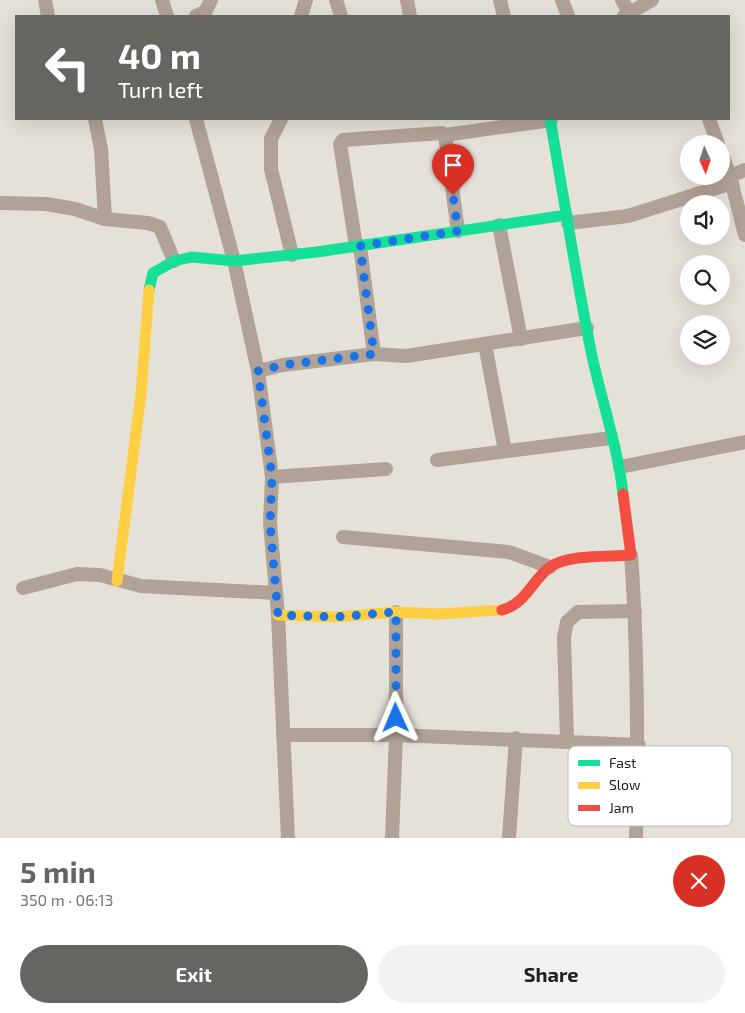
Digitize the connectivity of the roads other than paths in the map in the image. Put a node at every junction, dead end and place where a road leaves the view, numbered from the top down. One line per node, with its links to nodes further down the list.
1 (45, 0): 11 (street)
2 (162, 0): 12 (street)
3 (211, 0): 13 (street)
4 (306, 0): 14 (street)
5 (336, 0): 15 (street)
6 (407, 0): 16 (street)
7 (500, 0): 17 (street)
8 (562, 0): 18 (street)
9 (622, 0): 19 (street)
10 (652, 0): 19 (street)
11 (48, 15)
12 (167, 15)
13 (198, 15)
14 (301, 15)
15 (341, 15)
16 (410, 15)
17 (504, 15)
18 (568, 15)
19 (626, 15)
20 (95, 120): 30 (street)
21 (196, 120): 38 (street)
22 (280, 120): 36 (street)
23 (551, 120): 25 (street); 31 (street)
24 (709, 120): 26 (street)
25 (445, 135): 33 (street); 35 (street)
26 (715, 135)
27 (745, 170): 28 (street)
28 (731, 179): 31 (street); 34 (street)
29 (0, 203): 30 (street)
30 (105, 219): 37 (street)
31 (567, 219): 32 (street); 39 (street)
32 (499, 225): 33 (street); 40 (street)
33 (458, 231): 35 (street)
34 (745, 235)
35 (358, 246): 36 (street); 42 (street)
36 (292, 255): 38 (street)
37 (174, 261): 38 (street); 54 (street)
38 (234, 261): 43 (street)
39 (587, 328): 40 (street); 44 (street)
40 (522, 339): 41 (street)
41 (485, 344): 42 (street); 46 (street)
42 (374, 354): 43 (street)
43 (258, 371): 50 (street)
44 (611, 438): 46 (street); 48 (street)
45 (745, 442): 48 (street)
46 (505, 451): 47 (street)
47 (437, 460)
48 (620, 467): 52 (street)
49 (386, 469): 50 (street)
50 (272, 477): 56 (street)
51 (343, 537): 53 (street)
52 (631, 555): 53 (street); 57 (street)
53 (550, 567): 58 (street)
54 (117, 580): 55 (street); 56 (street)
55 (23, 588)
56 (276, 593): 59 (street)
57 (635, 611): 63 (street); 64 (street)
58 (396, 612): 59 (street); 61 (street)
59 (278, 615): 60 (street)
60 (282, 735): 61 (street); 65 (street)
61 (396, 735): 62 (street); 66 (street)
62 (516, 738): 63 (street); 67 (street)
63 (567, 741): 64 (street)
64 (639, 745)
65 (288, 838)
66 (392, 838)
67 (509, 838)

